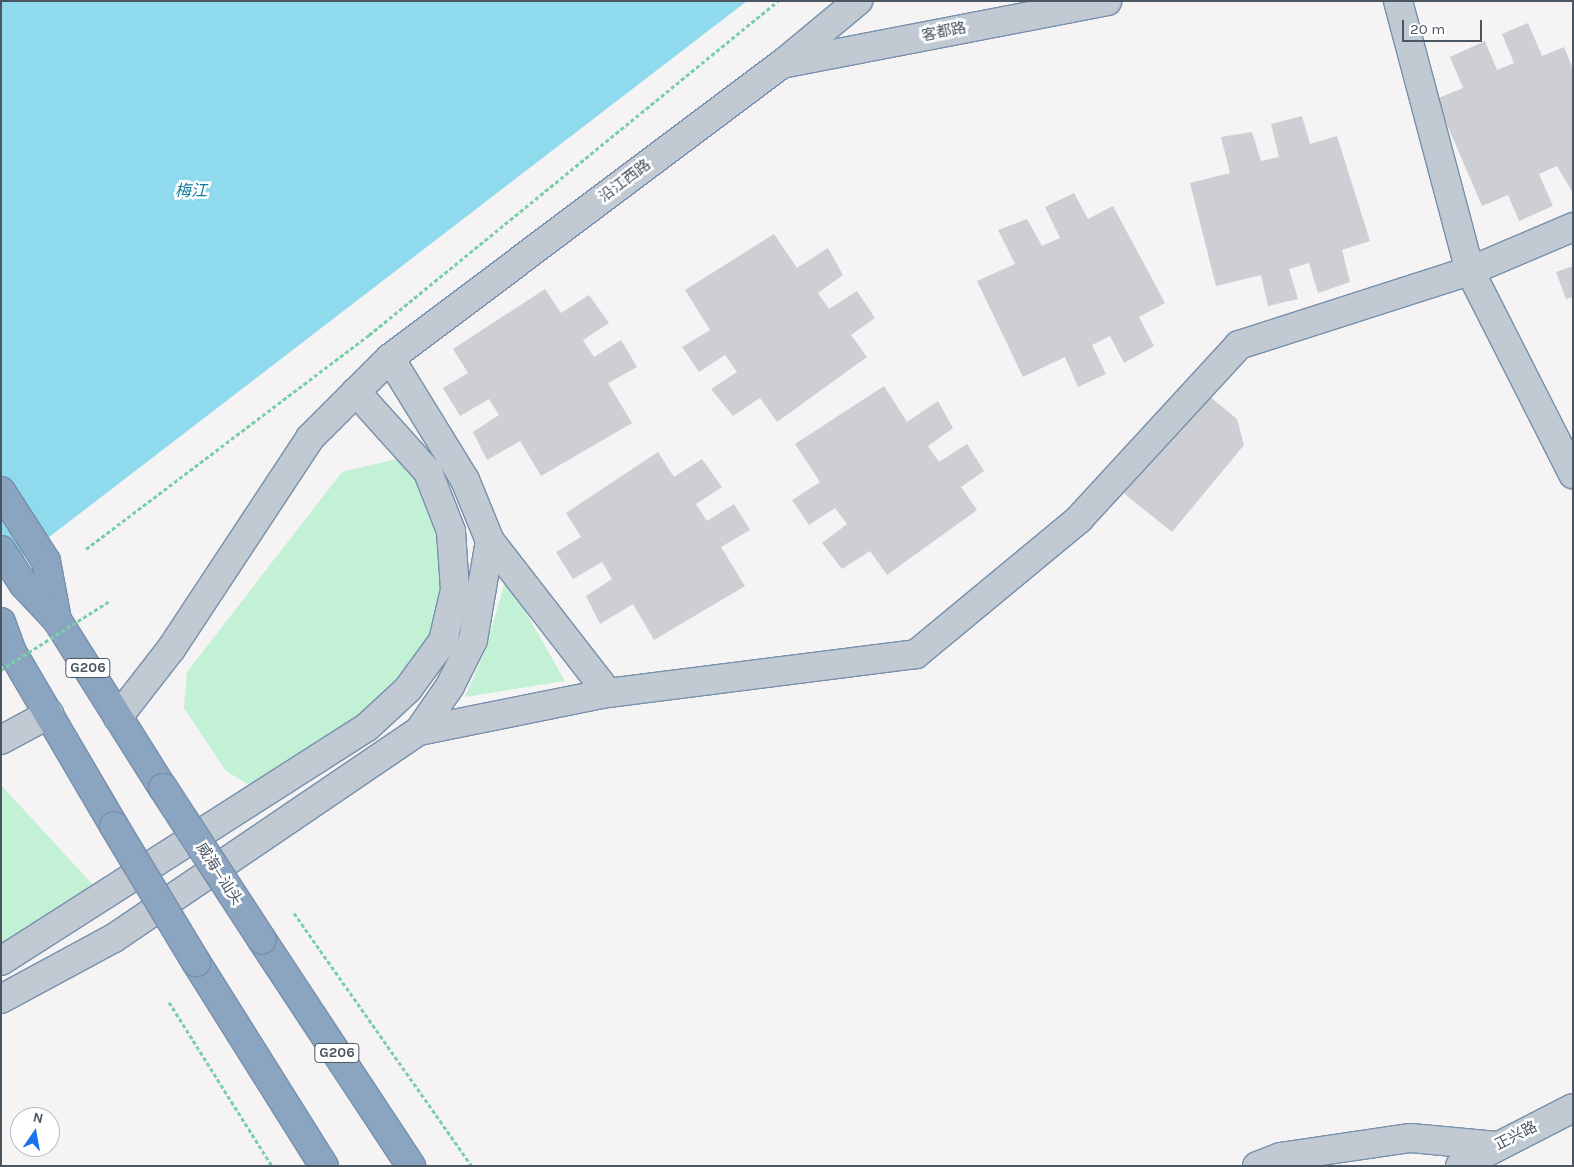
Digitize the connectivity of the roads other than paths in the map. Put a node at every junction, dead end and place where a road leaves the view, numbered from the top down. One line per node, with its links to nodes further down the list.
1 (858, 1): 4 (street, 沿江西路)
2 (1398, 1): 6 (street)
3 (1092, 3): 4 (street, 客都路)
4 (782, 64): 7 (street, 沿江西路)
5 (1573, 227): 6 (street)
6 (1470, 271): 9 (street); 16 (street)
7 (390, 358): 8 (street, 沿江西路); 11 (street)
8 (356, 392): 18 (street, 沿江西路); 21 (street)
9 (1573, 474)
10 (1, 491): 13 (highway)
11 (490, 541): 16 (street); 19 (street)
12 (1, 550): 13 (highway, 威海—汕头 / G206)
13 (57, 620): 18 (highway, 威海—汕头 / G206)
14 (1, 622): 15 (highway)
15 (5, 654): 17 (highway)
16 (608, 693): 19 (street)
17 (49, 714): 20 (street); 25 (highway, bridge)
18 (118, 717): 26 (highway, 威海—汕头 / G206, bridge)
19 (419, 731): 22 (street)
20 (1, 740)
21 (1, 961)
22 (1, 999)
23 (1573, 1108): 24 (street, 正兴路)
24 (1497, 1146): 27 (street); 28 (street, 正兴路)
25 (324, 1166)
26 (411, 1166)
27 (1257, 1166)
28 (1460, 1166)

